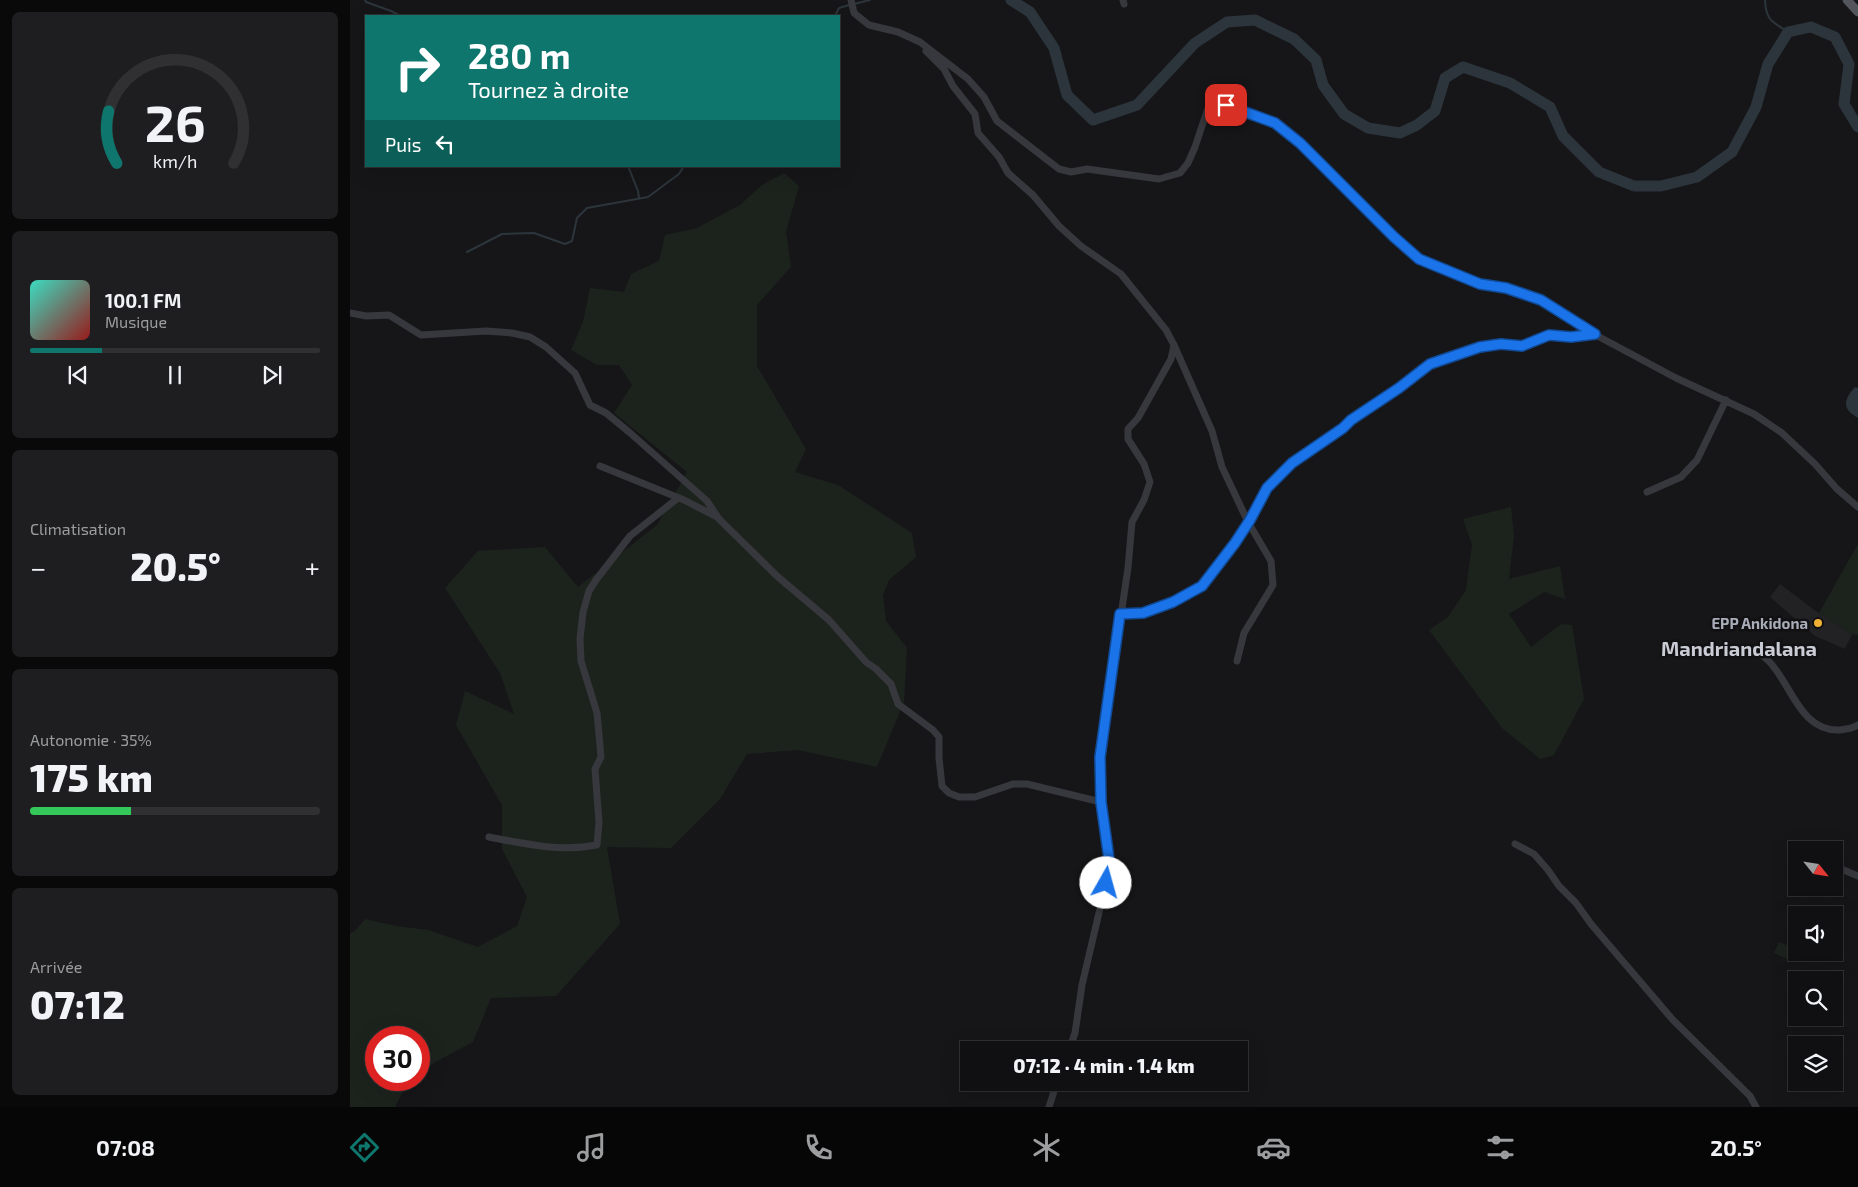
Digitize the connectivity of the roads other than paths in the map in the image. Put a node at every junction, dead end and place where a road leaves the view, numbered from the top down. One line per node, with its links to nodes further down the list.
1 (851, 0): 4 (street)
2 (1847, 0): 3 (main road)
3 (1858, 12)
4 (920, 42): 6 (street); 7 (street)
5 (350, 313): 13 (street)
6 (1595, 334): 8 (street); 14 (street)
7 (1174, 345): 14 (street); 15 (street)
8 (1726, 400): 10 (street); 12 (street)
9 (600, 466): 11 (street)
10 (1647, 492)
11 (678, 498): 13 (street); 20 (street)
12 (1858, 507)
13 (719, 519): 19 (street)
14 (1248, 522): 15 (street); 17 (street)
15 (1120, 614): 19 (street)
16 (1740, 650): 18 (street)
17 (1237, 661)
18 (1858, 725)
19 (1101, 802): 24 (street)
20 (489, 837)
21 (1515, 844): 27 (street)
22 (1843, 870): 23 (street)
23 (1858, 876)
24 (1072, 1041)
25 (1054, 1091): 26 (street)
26 (1049, 1107)
27 (1756, 1107)

